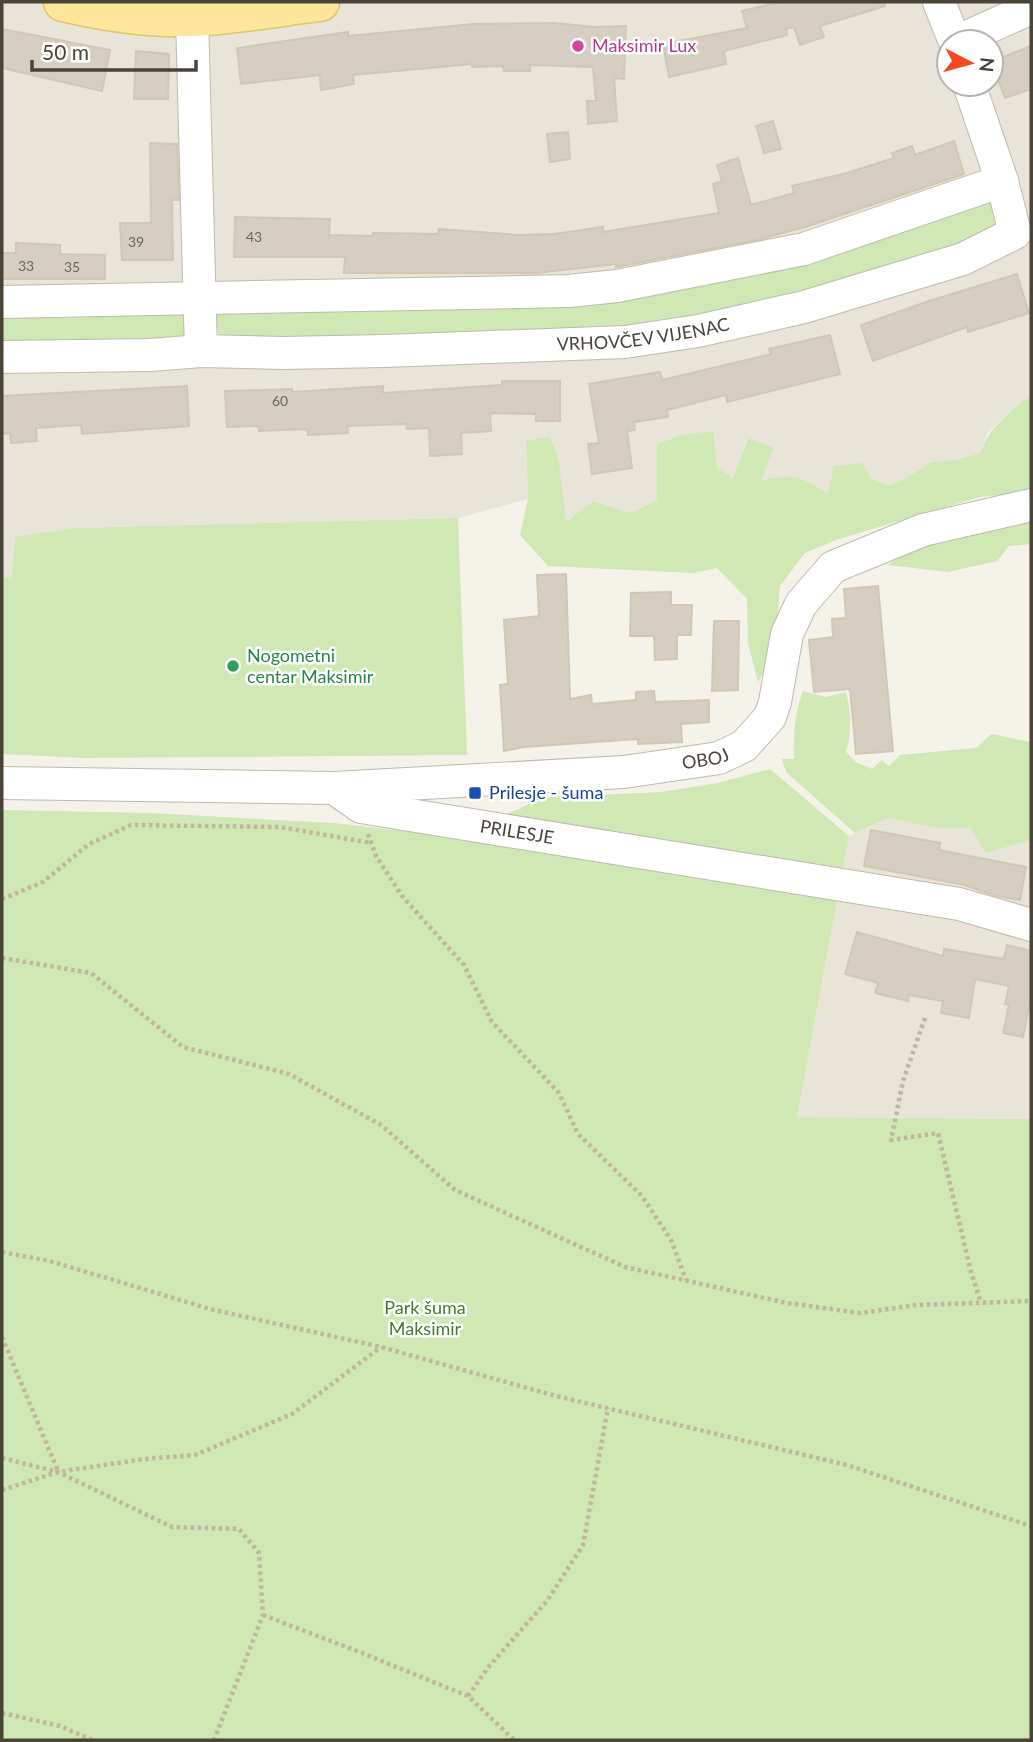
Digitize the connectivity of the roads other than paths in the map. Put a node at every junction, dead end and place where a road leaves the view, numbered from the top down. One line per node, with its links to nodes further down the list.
1 (63, 2): 5 (main road)
2 (320, 2): 5 (main road)
3 (939, 2): 6 (street)
4 (1031, 8): 7 (street)
5 (192, 17): 10 (street)
6 (949, 28)
7 (986, 28)
8 (974, 98): 9 (street, VRHOVČEV VIJENAC)
9 (1002, 180): 10 (street); 12 (street, VRHOVČEV VIJENAC)
10 (198, 297): 11 (street); 12 (street)
11 (2, 302)
12 (201, 351): 13 (street, VRHOVČEV VIJENAC)
13 (2, 357)
14 (1031, 505): 16 (street, OBOJ)
15 (2, 783): 16 (street)
16 (334, 788): 17 (street, PRILESJE)
17 (1031, 925)

